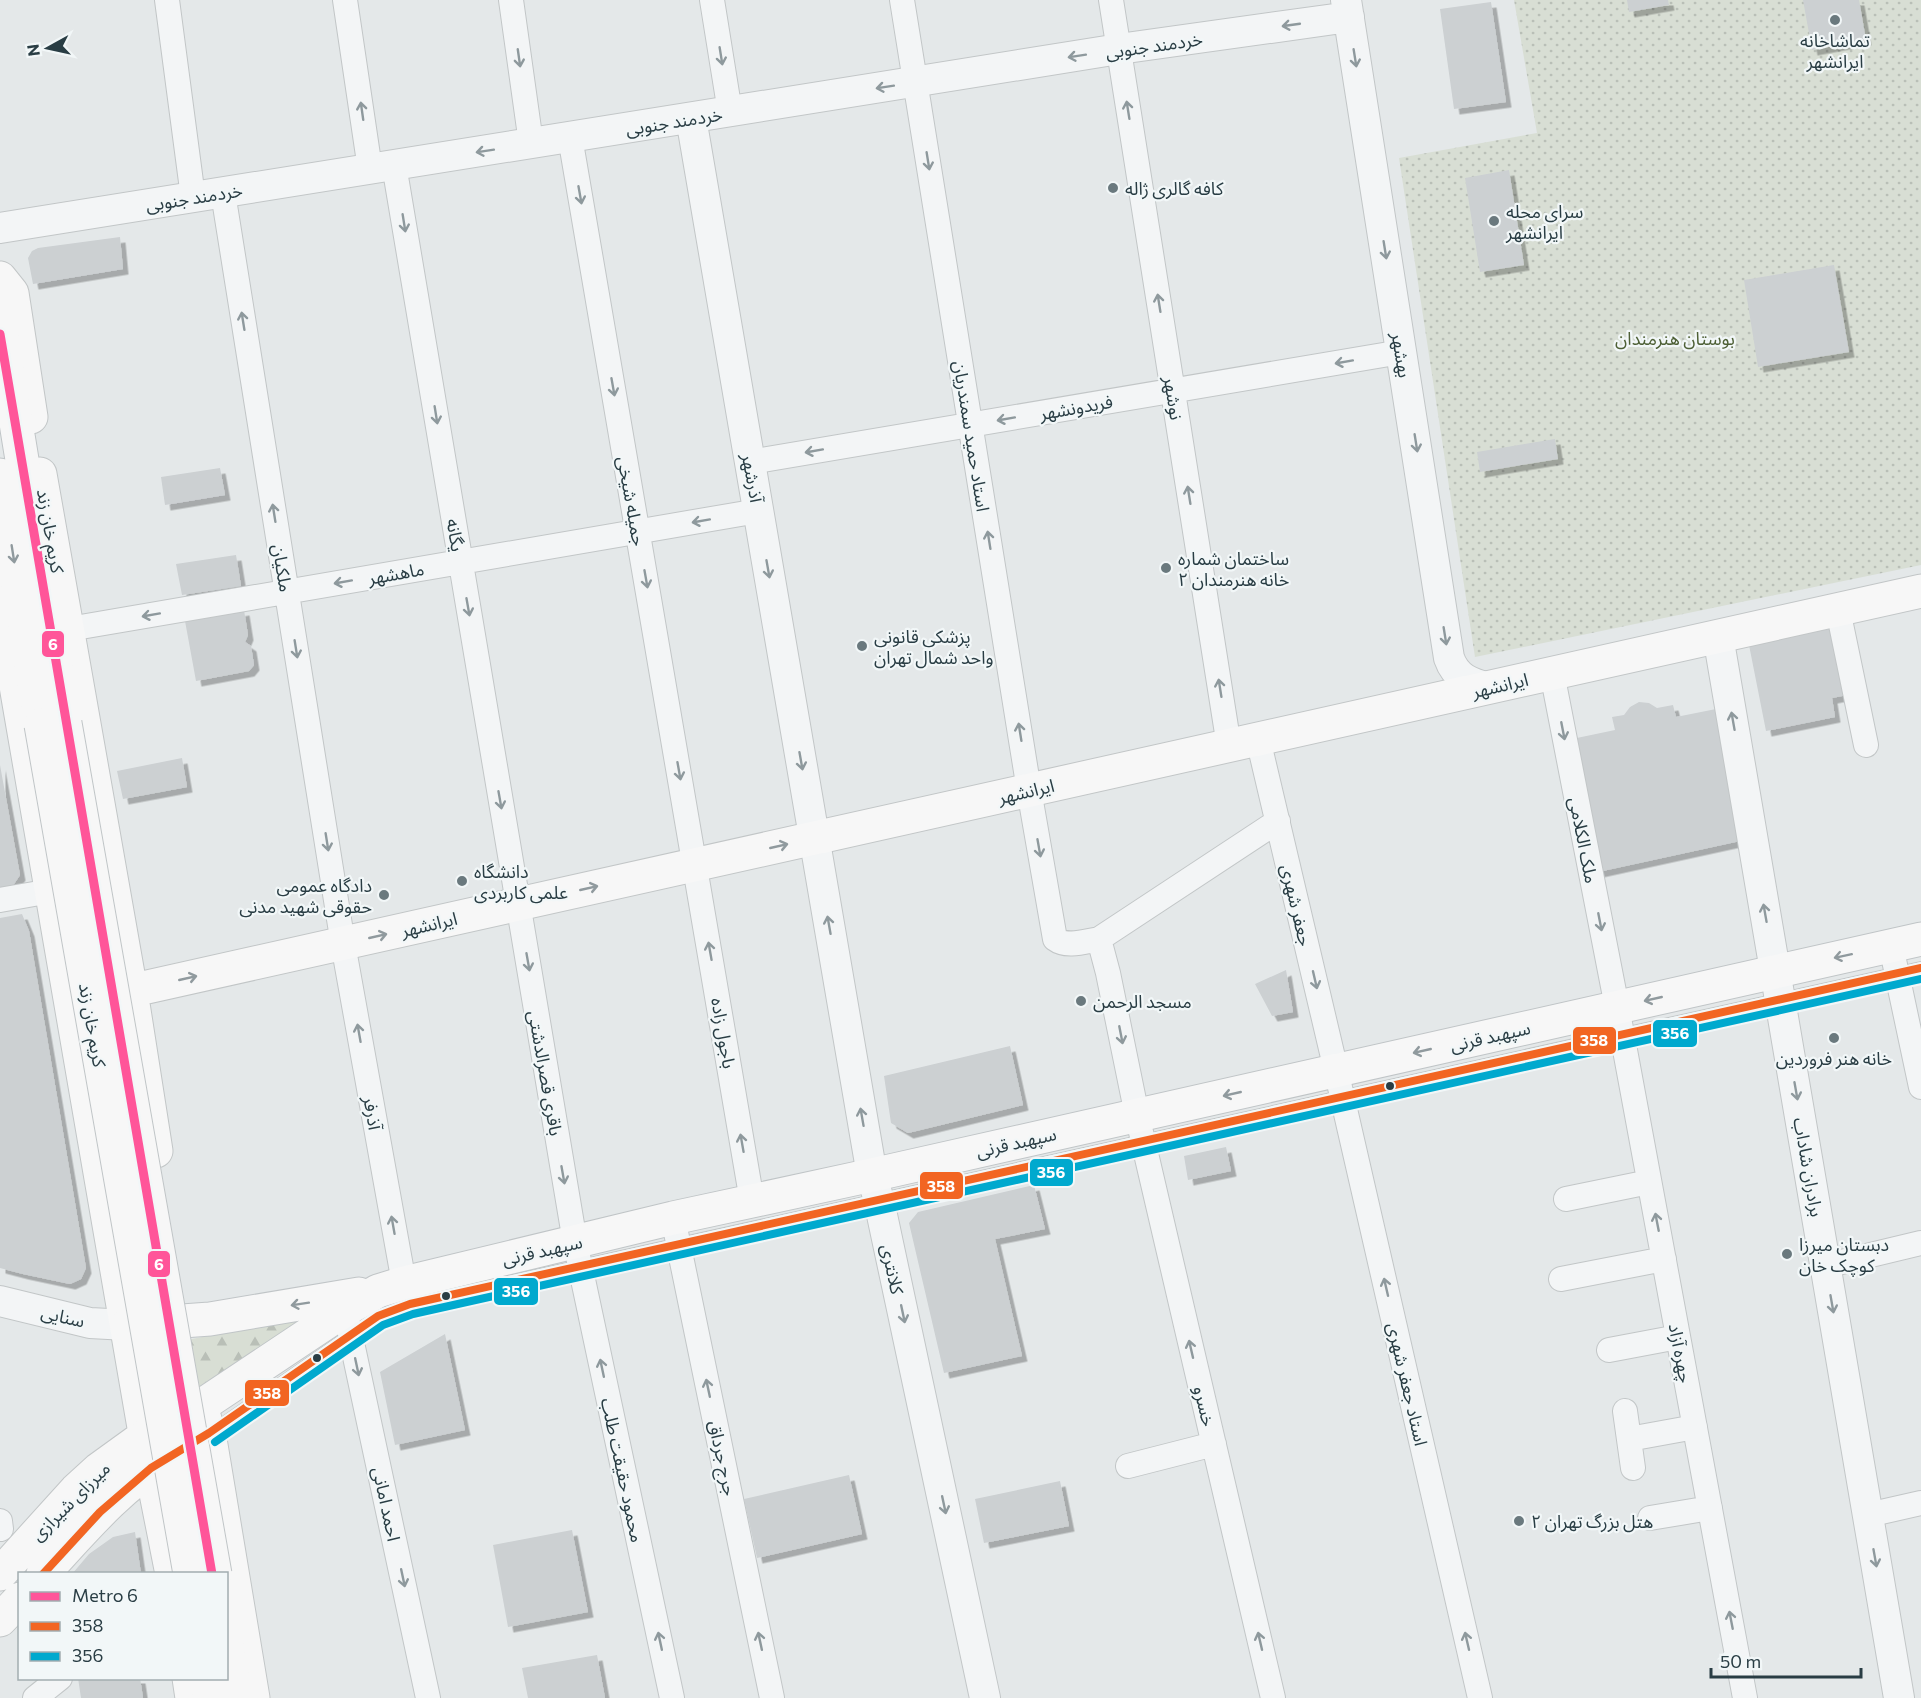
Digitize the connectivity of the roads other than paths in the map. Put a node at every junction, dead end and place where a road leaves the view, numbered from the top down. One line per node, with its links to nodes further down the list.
1 (167, 0): 16 (street)
2 (345, 0): 14 (street, یگانه, one-way to 2)
3 (511, 0): 13 (street, one-way to 13)
4 (712, 0): 10 (street, one-way to 10)
5 (902, 0): 9 (street, استاد حمید سمندریان)
6 (1111, 0): 8 (street, نوشهر)
7 (1348, 8): 8 (street, خردمند جنوبی, one-way to 8); 20 (street, بهشهر, one-way to 20)
8 (1119, 49): 9 (street, خردمند جنوبی, one-way to 9); 21 (street, نوشهر, one-way to 8)
9 (915, 82): 10 (street, خردمند جنوبی, one-way to 10); 22 (street, استاد حمید سمندریان, one-way to 22)
10 (730, 112): 11 (street, خردمند جنوبی)
11 (691, 118): 12 (street, خردمند جنوبی); 23 (street, آذرشهر)
12 (570, 137): 13 (street, خردمند جنوبی); 26 (street, جمیله شیخی, one-way to 26)
13 (531, 143): 14 (street, خردمند جنوبی, one-way to 14)
14 (382, 167): 15 (street, خردمند جنوبی); 27 (street, یگانه, one-way to 27)
15 (223, 192): 16 (street, خردمند جنوبی); 29 (street, ملکیان, one-way to 15)
16 (194, 197): 17 (street, خردمند جنوبی)
17 (0, 228)
18 (0, 278): 32 (main road, کریم خان زند)
19 (0, 325): 36 (main road, کریم خان زند)
20 (1401, 352): 21 (street, فریدونشهر, one-way to 21); 35 (street, بهشهر, one-way to 35)
21 (1173, 391): 22 (street, فریدونشهر, one-way to 22); 37 (street, نوشهر, one-way to 21)
22 (970, 425): 23 (street, فریدونشهر, one-way to 23); 39 (street, استاد حمید سمندریان, one-way to 22)
23 (750, 462): 25 (street, آذرشهر)
24 (0, 475): 36 (main road, کریم خان زند, one-way to 36)
25 (758, 511): 26 (street, ماهشهر, one-way to 26); 41 (street, آذرشهر, one-way to 41)
26 (638, 531): 27 (street, ماهشهر); 42 (street, جمیله شیخی, one-way to 42)
27 (460, 562): 29 (street, ماهشهر, one-way to 29); 45 (street, یگانه, one-way to 45)
28 (1921, 591): 31 (main road, ایرانشهر)
29 (286, 592): 32 (street, ماهشهر, one-way to 32); 47 (street, ملکیان, one-way to 47)
30 (0, 593): 43 (main road, کریم خان زند)
31 (1838, 610): 33 (main road, ایرانشهر); 38 (street)
32 (69, 629): 51 (main road, کریم خان زند)
33 (1719, 636): 34 (main road, ایرانشهر); 50 (street, برادران شاداب, one-way to 33)
34 (1552, 674): 35 (main road, ایرانشهر); 53 (street, ملک الکلامی, one-way to 53)
35 (1489, 688): 37 (main road, ایرانشهر)
36 (53, 724): 91 (main road, کریم خان زند, bridge); 92 (main road, کریم خان زند, bridge)
37 (1243, 742): 39 (main road, ایرانشهر); 40 (street, جعفر شهری)
38 (1866, 745)
39 (1029, 790): 41 (main road, ایرانشهر); 46 (street, استاد حمید سمندریان, one-way to 46)
40 (1278, 821): 46 (street); 54 (street, جعفر شهری, one-way to 54)
41 (814, 838): 42 (main road, ایرانشهر, one-way to 41); 58 (street, کلانتری, one-way to 41)
42 (695, 865): 45 (main road, ایرانشهر, one-way to 42); 60 (street, باجول زاده, one-way to 42)
43 (51, 891): 44 (street); 52 (main road, کریم خان زند)
44 (0, 900)
45 (518, 904): 47 (main road, ایرانشهر, one-way to 45); 63 (street, باقری قصرالدشتی, one-way to 63)
46 (1100, 939): 56 (street, خسرو, one-way to 56)
47 (343, 944): 51 (main road, ایرانشهر, one-way to 47); 67 (street, آذرفر, one-way to 47)
48 (1903, 953): 49 (lane); 50 (main road, سپهبد قرنی); 55 (street)
49 (1921, 968)
50 (1778, 985): 53 (main road, سپهبد قرنی); 65 (street, برادران شاداب, one-way to 65)
51 (131, 991): 52 (main road, ایرانشهر); 69 (main road, کریم خان زند)
52 (71, 1004): 71 (main road, کریم خان زند)
53 (1619, 1020): 54 (main road, سپهبد قرنی); 57 (street, چهره آزاد)
54 (1339, 1083): 56 (main road, سپهبد قرنی); 110 (street, استاد جعفر شهری, one-way to 54)
55 (1921, 1087)
56 (1140, 1128): 58 (main road, سپهبد قرنی); 79 (street, خسرو, one-way to 56)
57 (1649, 1182): 59 (street); 64 (street, چهره آزاد, one-way to 57)
58 (875, 1188): 60 (main road, سپهبد قرنی); 61 (lane); 108 (street, کلانتری, one-way to 108)
59 (1566, 1199)
60 (752, 1201): 61 (main road, سپهبد قرنی)
61 (676, 1232): 63 (main road, سپهبد قرنی); 107 (street, جرج جرداق, one-way to 61)
62 (1921, 1243): 65 (street)
63 (578, 1254): 67 (main road, سپهبد قرنی); 70 (lane); 106 (street, محمود حقیقت طلب, one-way to 63)
64 (1664, 1259): 66 (street); 72 (street, چهره آزاد)
65 (1825, 1266): 86 (street, برادران شاداب, one-way to 86)
66 (1561, 1280)
67 (391, 1287): 69 (main road, one-way to 69); 70 (main road, سپهبد قرنی)
68 (0, 1301): 71 (street, سنایی)
69 (184, 1321): 71 (main road)
70 (348, 1323): 75 (main road, سپهبد قرنی); 105 (street, احمد امانی, one-way to 105)
71 (127, 1325): 77 (main road, کریم خان زند)
72 (1678, 1337): 73 (street); 76 (street, چهره آزاد)
73 (1610, 1350)
74 (1625, 1411): 78 (street)
75 (205, 1420): 77 (main road, سپهبد قرنی); 81 (main road, میرزای شیرازی); 85 (main road)
76 (1695, 1427): 78 (street); 84 (street, چهره آزاد)
77 (146, 1435): 81 (main road, کریم خان زند); 93 (main road, میرزای شیرازی)
78 (1629, 1439): 82 (street)
79 (1214, 1444): 80 (street); 109 (street, خسرو, one-way to 79)
80 (1128, 1466)
81 (151, 1468): 88 (main road, کریم خان زند); 89 (main road, میرزای شیرازی)
82 (1633, 1468)
83 (1921, 1503): 86 (street)
84 (1710, 1508): 87 (street); 111 (street, چهره آزاد, one-way to 84)
85 (222, 1510): 88 (main road); 104 (main road)
86 (1868, 1515): 112 (street, برادران شاداب, one-way to 112)
87 (1650, 1518)
88 (161, 1521): 90 (main road, کریم خان زند)
89 (45, 1572)
90 (172, 1572)
91 (190, 1572)
92 (215, 1572)
93 (0, 1574)
94 (18, 1601): 95 (main road)
95 (0, 1620)
96 (228, 1652): 103 (main road)
97 (58, 1680): 100 (street)
98 (189, 1680): 101 (main road)
99 (207, 1680): 102 (main road)
100 (36, 1698)
101 (192, 1698)
102 (210, 1698)
103 (236, 1698)
104 (253, 1698)
105 (428, 1698)
106 (672, 1698)
107 (772, 1698)
108 (985, 1698)
109 (1273, 1698)
110 (1480, 1698)
111 (1745, 1698)
112 (1899, 1698)

